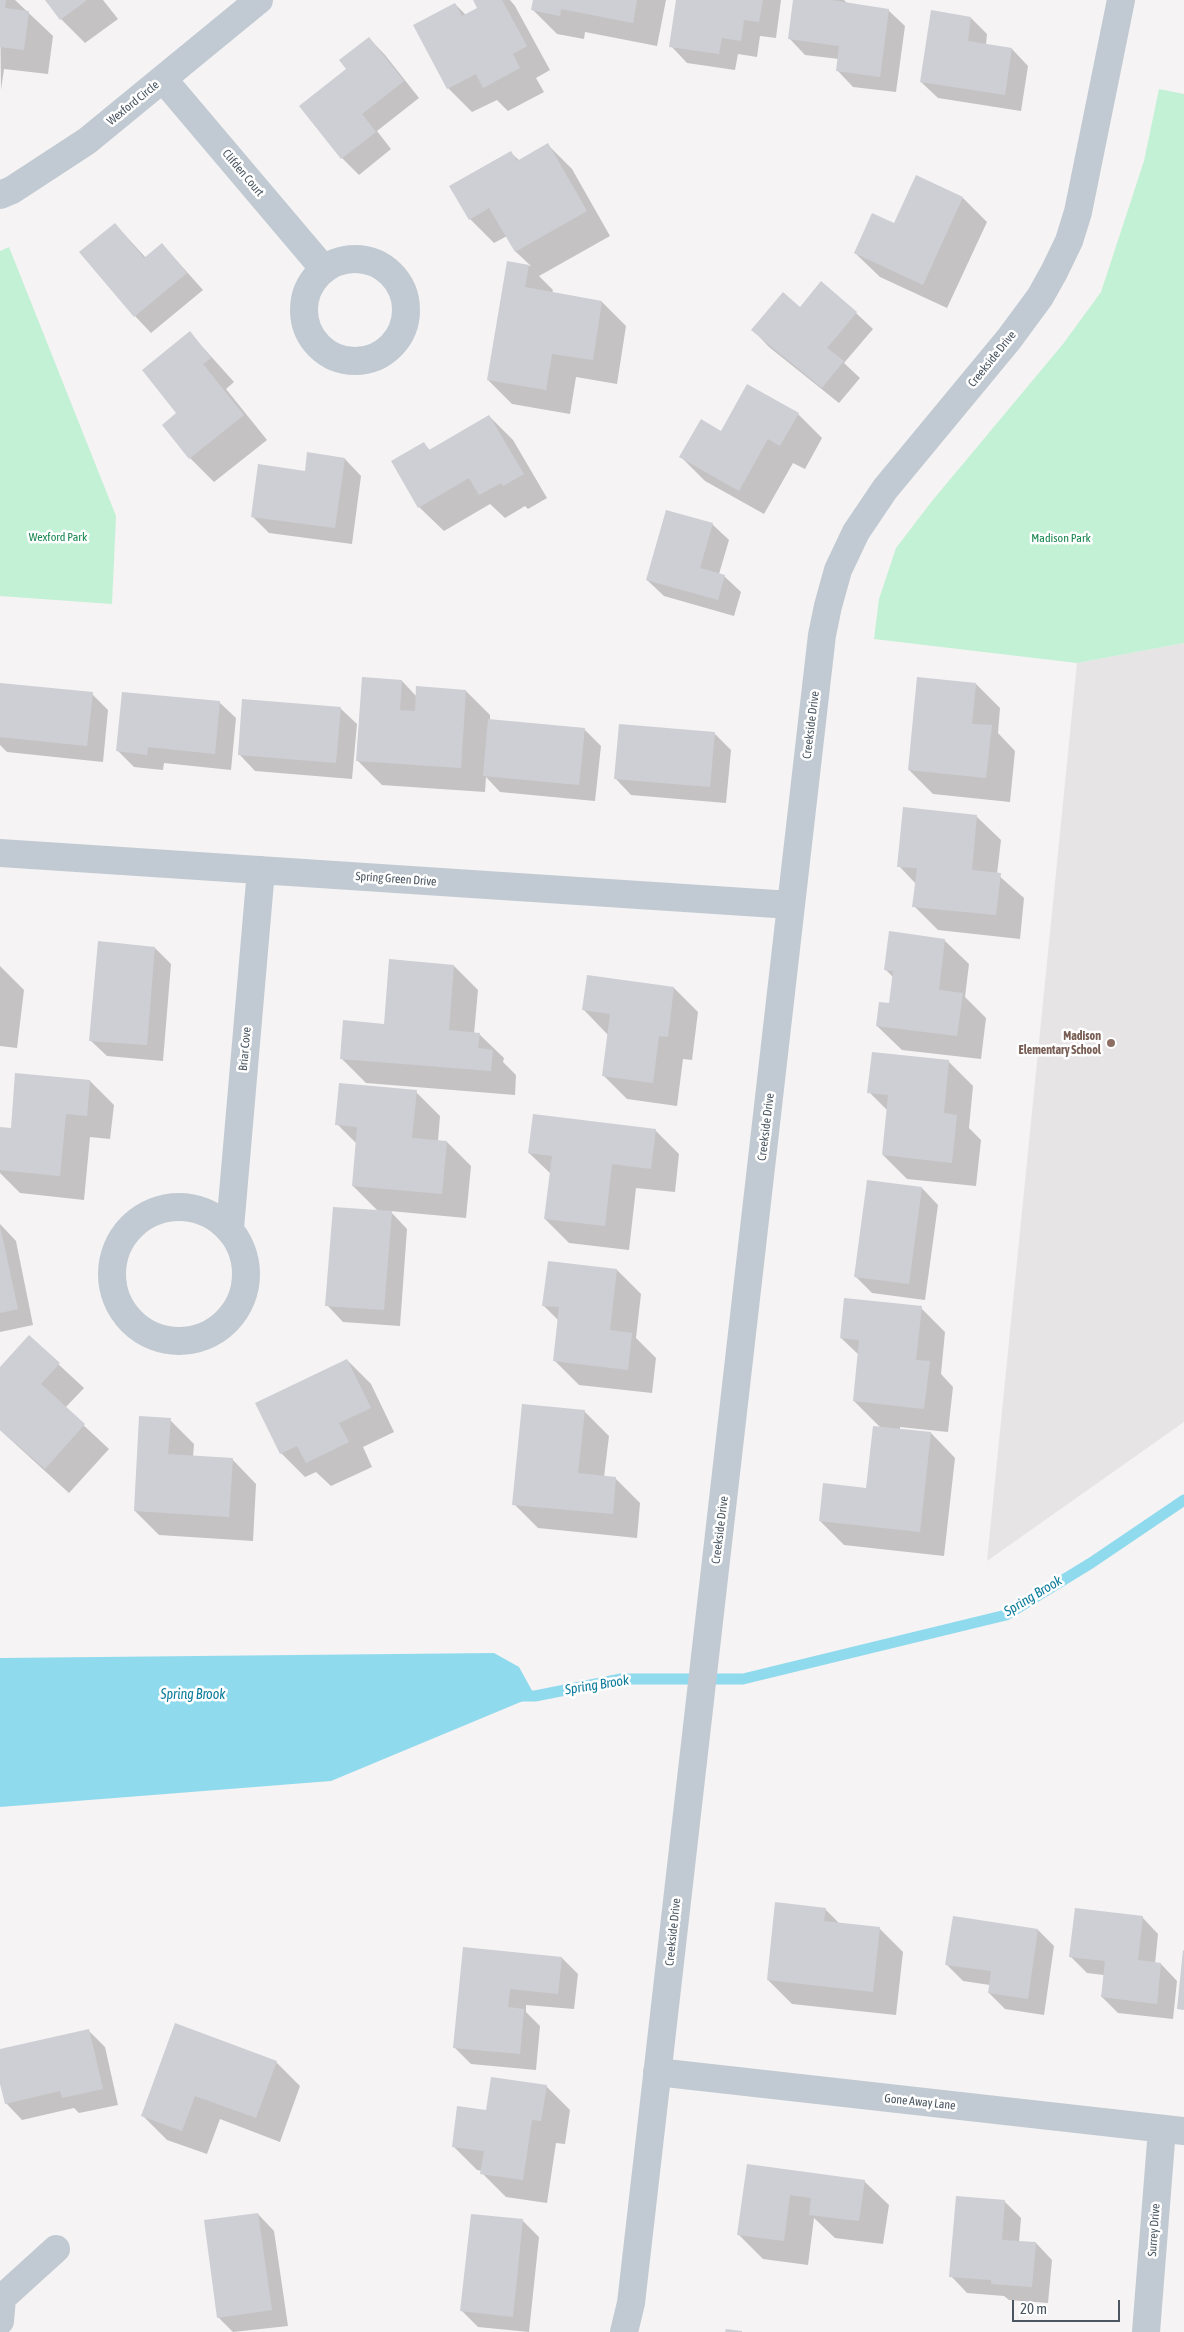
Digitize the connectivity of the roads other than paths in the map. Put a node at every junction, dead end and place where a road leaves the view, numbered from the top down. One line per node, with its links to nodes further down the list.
1 (259, 0): 3 (street, Wexford Circle)
2 (1121, 0): 8 (street, Creekside Drive)
3 (163, 79): 4 (street, Wexford Circle); 5 (street, Clifden Court)
4 (0, 195)
5 (323, 268)
6 (0, 853): 7 (street, Spring Green Drive)
7 (261, 870): 8 (street, Spring Green Drive); 9 (street, Briar Cove)
8 (791, 905): 10 (street, Creekside Drive)
9 (230, 1228): 9 (street)
10 (657, 2072): 11 (street, Gone Away Lane); 14 (street, Creekside Drive)
11 (1173, 2130): 15 (street, Surrey Drive)
12 (56, 2248): 13 (street)
13 (0, 2321)
14 (624, 2332)
15 (1146, 2332)

